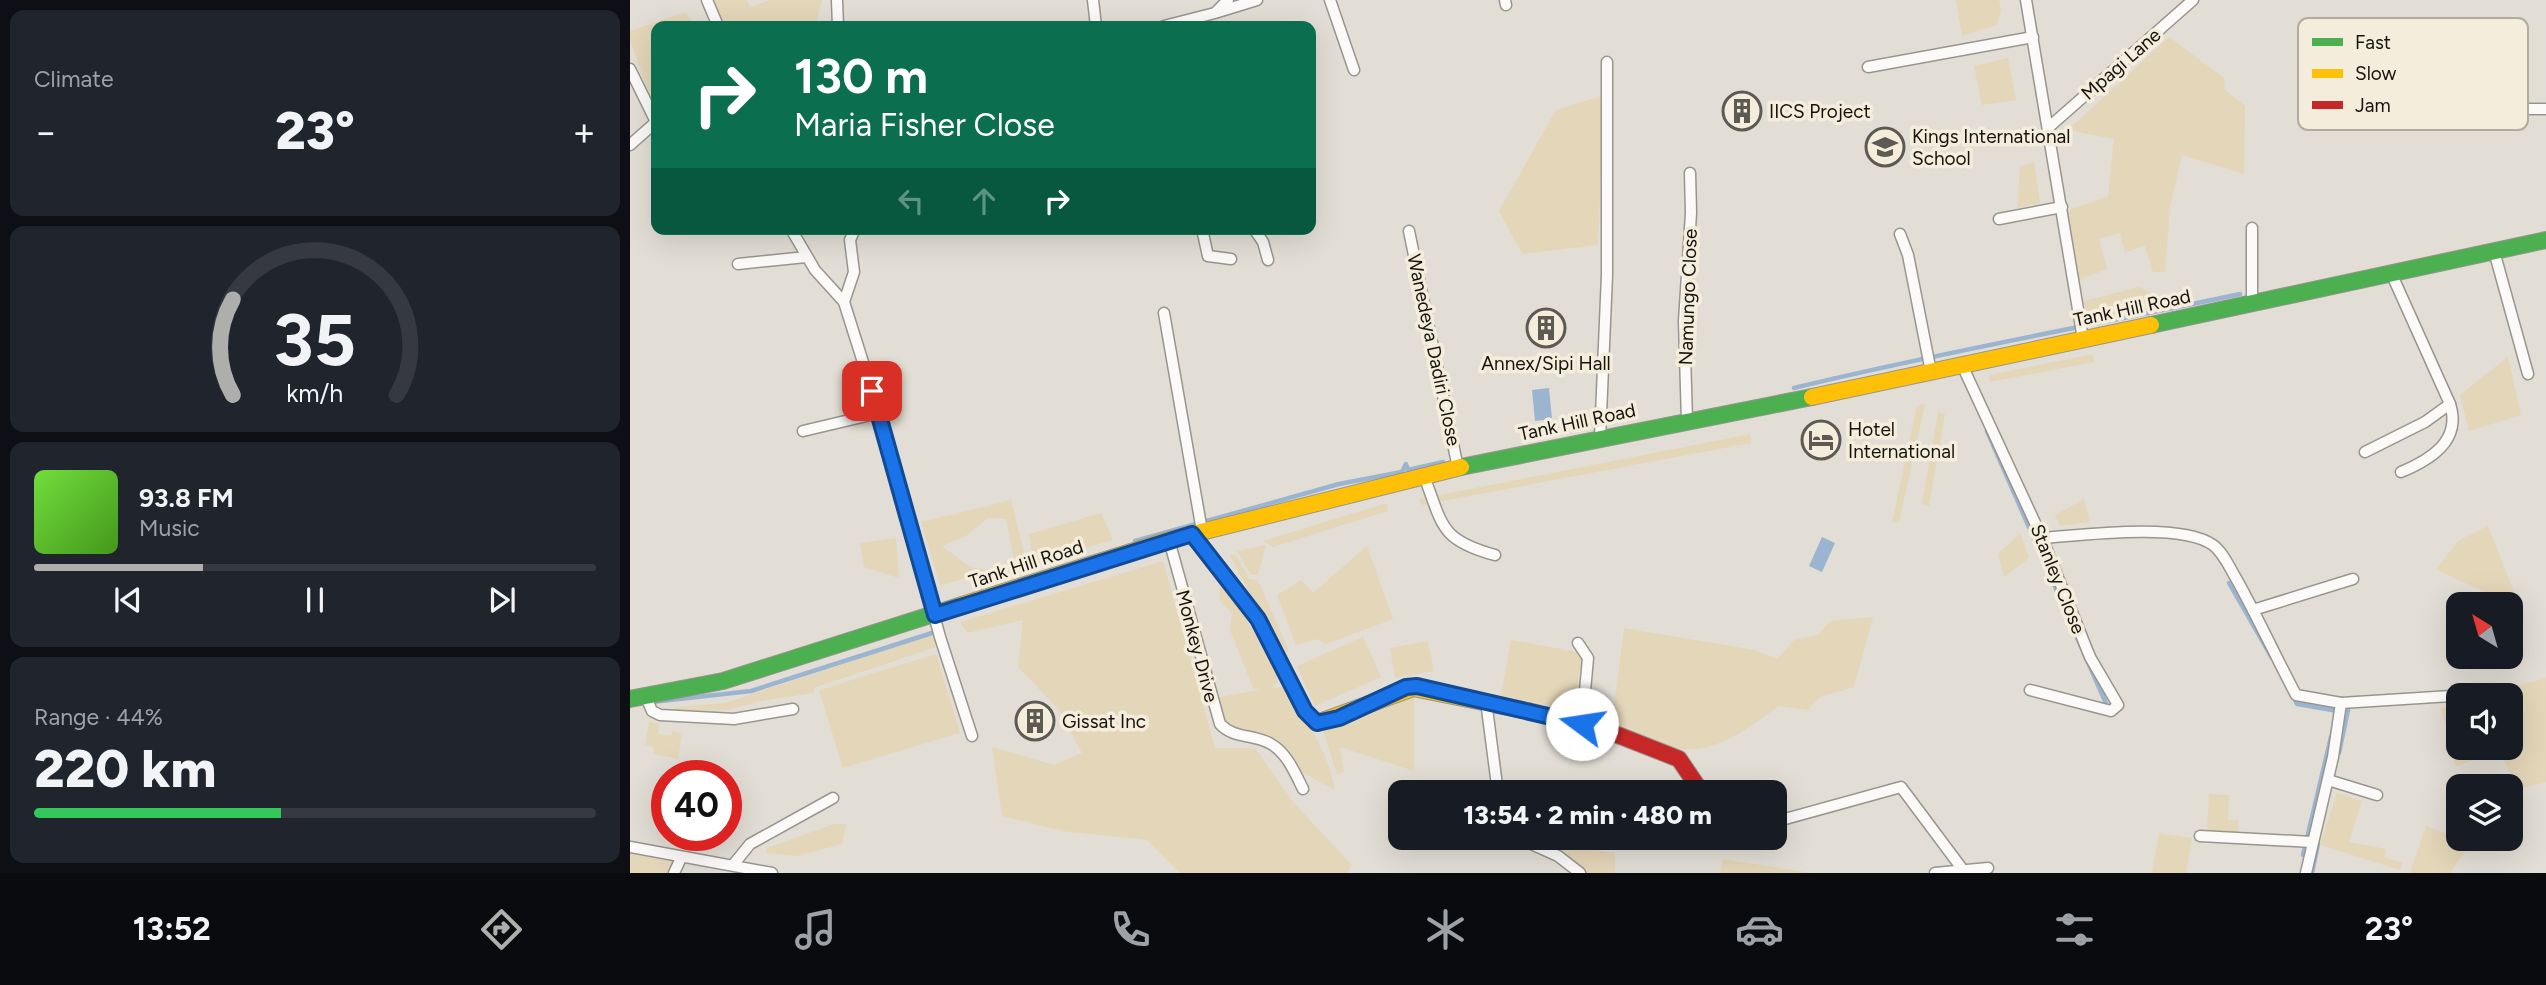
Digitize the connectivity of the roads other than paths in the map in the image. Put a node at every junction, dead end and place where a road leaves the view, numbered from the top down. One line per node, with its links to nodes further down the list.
1 (707, 0): 10 (street)
2 (837, 0): 11 (street)
3 (1093, 0): 12 (street)
4 (1228, 0): 9 (street)
5 (1257, 0): 9 (street)
6 (1331, 0): 18 (street)
7 (2026, 0): 14 (street)
8 (2193, 0): 23 (street, Mpagi Lane)
9 (1215, 13): 13 (street)
10 (716, 21)
11 (838, 21)
12 (1095, 21)
13 (1184, 21)
14 (2033, 37): 16 (street); 23 (street)
15 (1607, 62): 53 (street)
16 (1868, 67)
17 (630, 69): 21 (street)
18 (1354, 70)
19 (2528, 109): 20 (street)
20 (2546, 109)
21 (651, 112)
22 (651, 126): 24 (street)
23 (2048, 128): 26 (street)
24 (630, 145)
25 (1690, 173): 51 (street, Namungo Close)
26 (2062, 207): 27 (street); 45 (street)
27 (1999, 219)
28 (2252, 228): 43 (street)
29 (1409, 231): 55 (street, Wanedeya Dadiri Close)
30 (1900, 234): 47 (street)
31 (794, 235): 37 (street)
32 (852, 235): 42 (street)
33 (1203, 235): 38 (street)
34 (1259, 235): 39 (street)
35 (2546, 240): 36 (street, Tank Hill Road)
36 (2494, 251): 41 (street, Tank Hill Road); 48 (street)
37 (806, 257): 40 (street); 42 (street)
38 (1231, 259)
39 (1268, 260)
40 (738, 264)
41 (2392, 275): 43 (street, Tank Hill Road); 49 (street)
42 (844, 302): 50 (street)
43 (2252, 304): 45 (street, Tank Hill Road)
44 (1164, 313): 58 (street)
45 (2083, 339): 46 (street, Tank Hill Road)
46 (1962, 365): 47 (street, Tank Hill Road); 59 (street, Stanley Close)
47 (1931, 372): 51 (street, Tank Hill Road)
48 (2528, 374)
49 (2450, 404): 54 (street); 56 (street)
50 (879, 413): 52 (street); 64 (street)
51 (1687, 421): 53 (street, Tank Hill Road)
52 (803, 431)
53 (1600, 438): 55 (street, Tank Hill Road)
54 (2365, 452)
55 (1458, 468): 57 (street, Tank Hill Road)
56 (2401, 472)
57 (1424, 476): 58 (street, Tank Hill Road); 61 (street)
58 (1197, 533): 60 (street, Tank Hill Road); 69 (street)
59 (2042, 538): 63 (street); 66 (street, Stanley Close)
60 (1170, 540): 64 (street, Tank Hill Road); 77 (street, Monkey Drive)
61 (1495, 555)
62 (2353, 579): 63 (street)
63 (2253, 610): 70 (street)
64 (935, 615): 68 (street, Tank Hill Road); 73 (street)
65 (1578, 643): 72 (street)
66 (2030, 690)
67 (2446, 696): 70 (street)
68 (638, 698): 71 (street)
69 (1486, 701): 72 (street); 74 (street)
70 (2341, 703): 76 (street)
71 (793, 709)
72 (1582, 724): 75 (street)
73 (972, 736)
74 (1496, 780)
75 (1693, 780)
76 (2328, 780): 78 (street); 82 (street)
77 (1303, 789)
78 (2377, 795)
79 (833, 798): 86 (street)
80 (1787, 818): 88 (street)
81 (2200, 836): 82 (street)
82 (2312, 842): 93 (street)
83 (630, 847): 85 (street)
84 (1545, 850): 91 (street)
85 (681, 858): 86 (street); 89 (street)
86 (733, 865): 90 (street)
87 (1988, 869): 88 (street)
88 (1963, 870): 92 (street)
89 (674, 873)
90 (772, 873)
91 (1580, 873)
92 (1935, 873)
93 (2306, 873)

